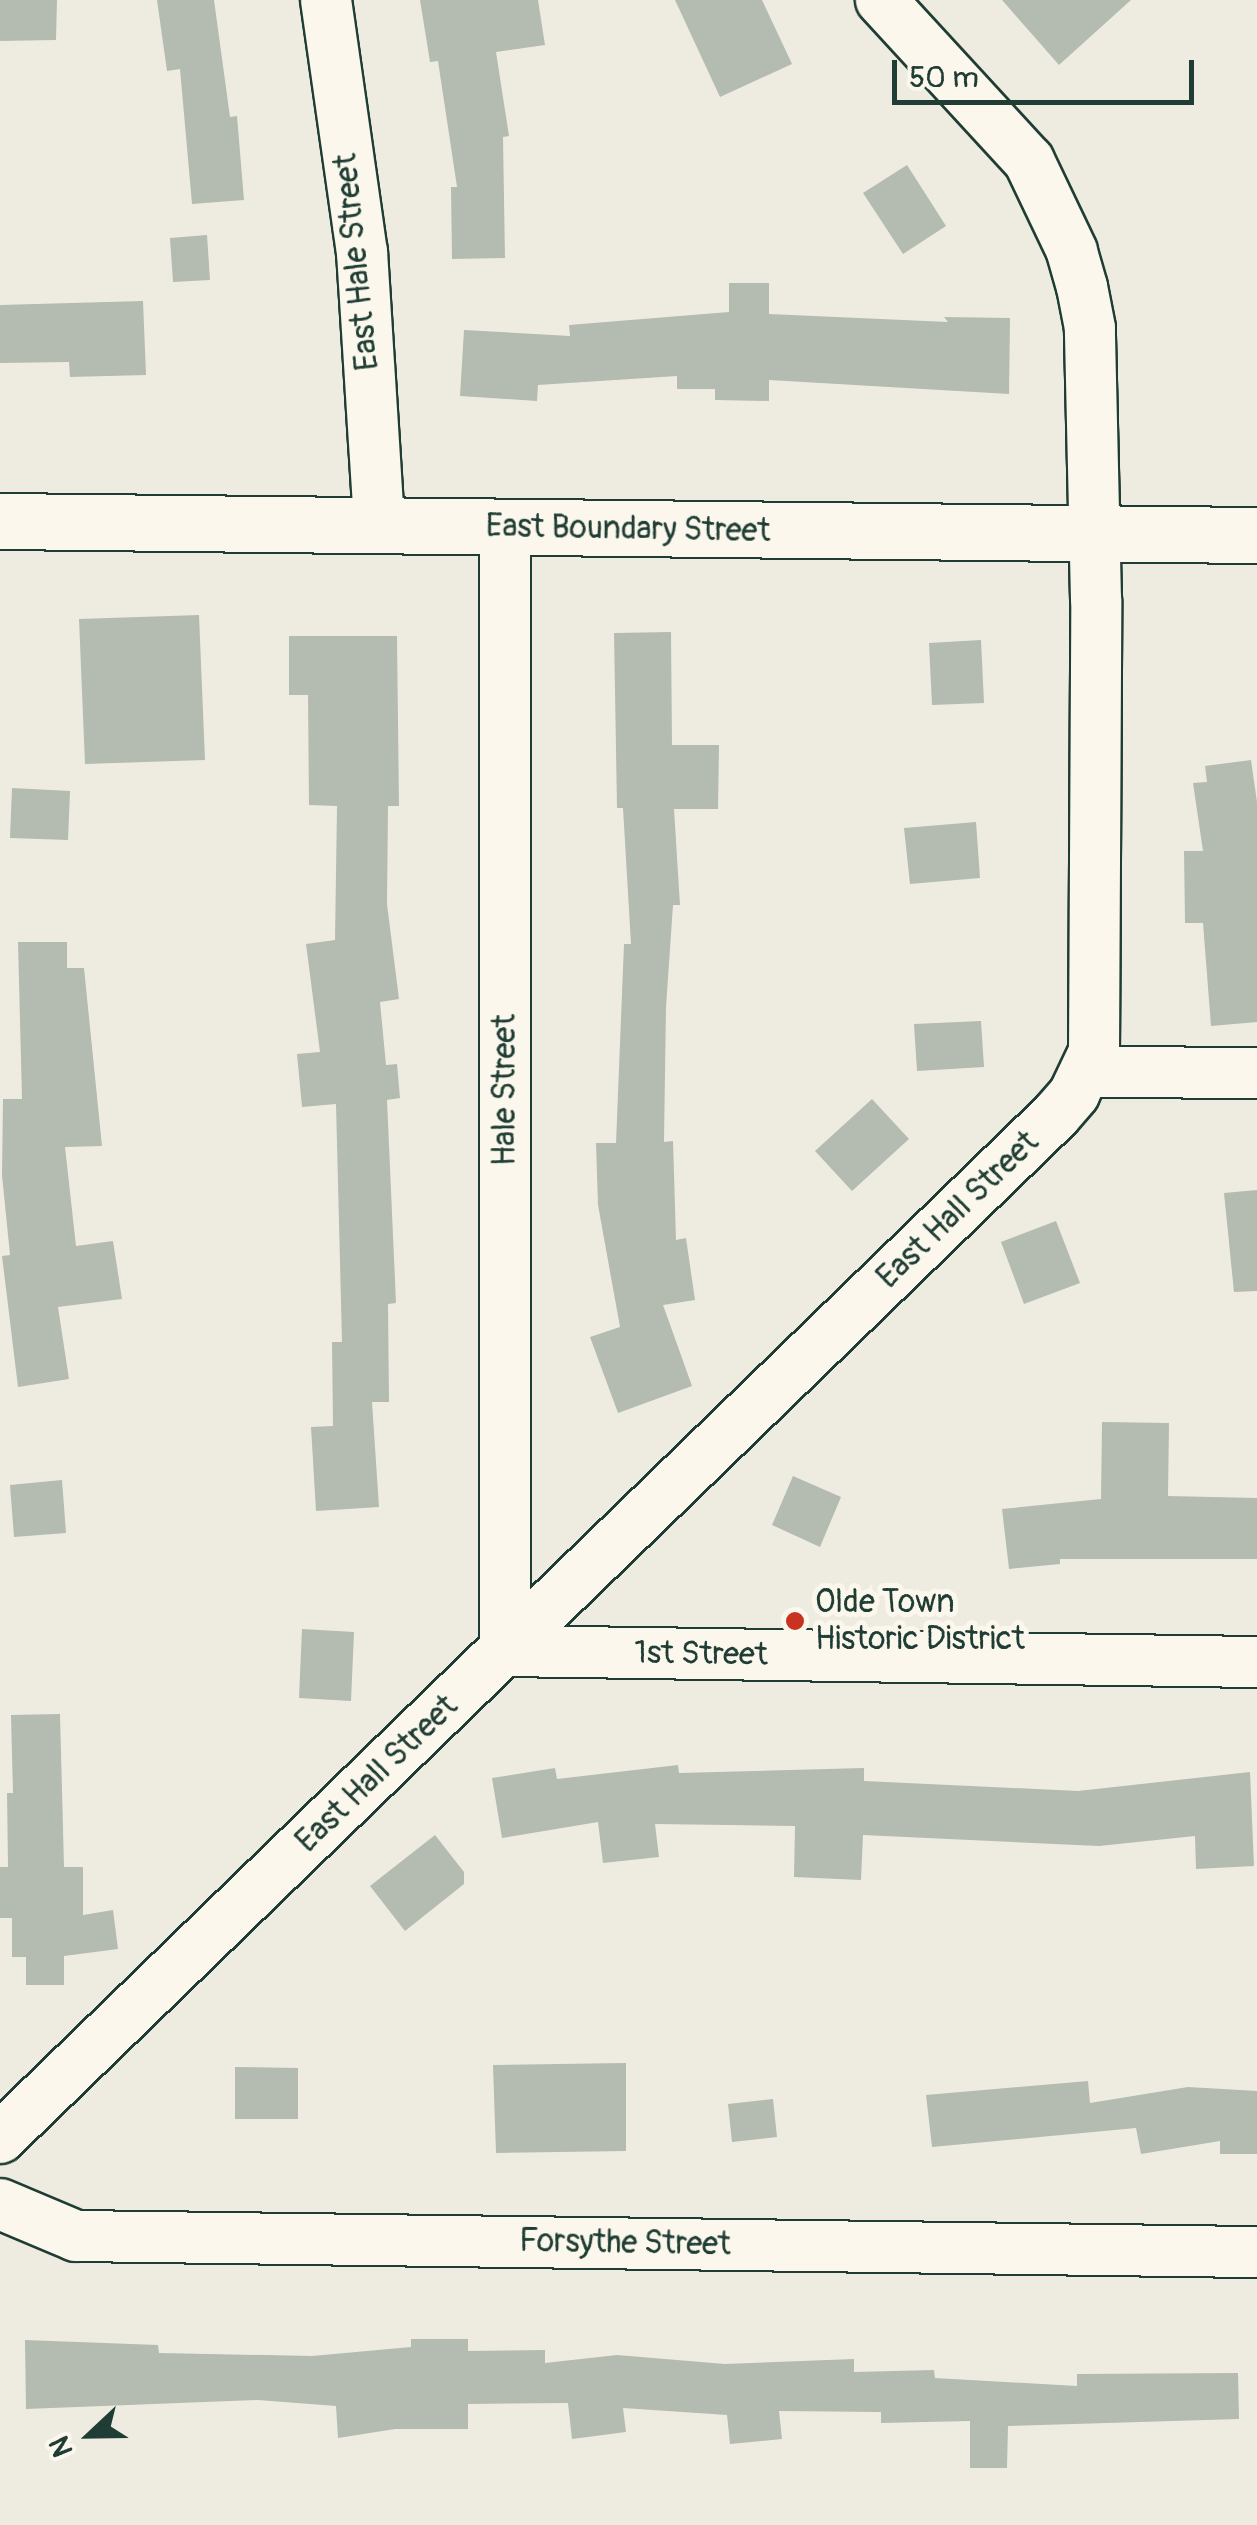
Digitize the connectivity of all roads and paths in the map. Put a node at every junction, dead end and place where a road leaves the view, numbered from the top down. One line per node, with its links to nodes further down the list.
1 (326, 0): 4 (street, East Hale Street)
2 (880, 0): 6 (street, East Hall Street)
3 (0, 521): 4 (main road, East Boundary Street)
4 (378, 526): 5 (main road, East Boundary Street)
5 (505, 528): 6 (main road, East Boundary Street); 10 (street, Hale Street)
6 (1094, 534): 7 (main road, East Boundary Street); 8 (street, East Hall Street)
7 (1257, 535)
8 (1086, 1072): 9 (street); 10 (street, East Hall Street)
9 (1257, 1073)
10 (505, 1651): 11 (street, 1st Street); 12 (street, East Hall Street)
11 (1257, 1662)
12 (0, 2138)
13 (0, 2204): 14 (street, Forsythe Street)
14 (1257, 2252)

